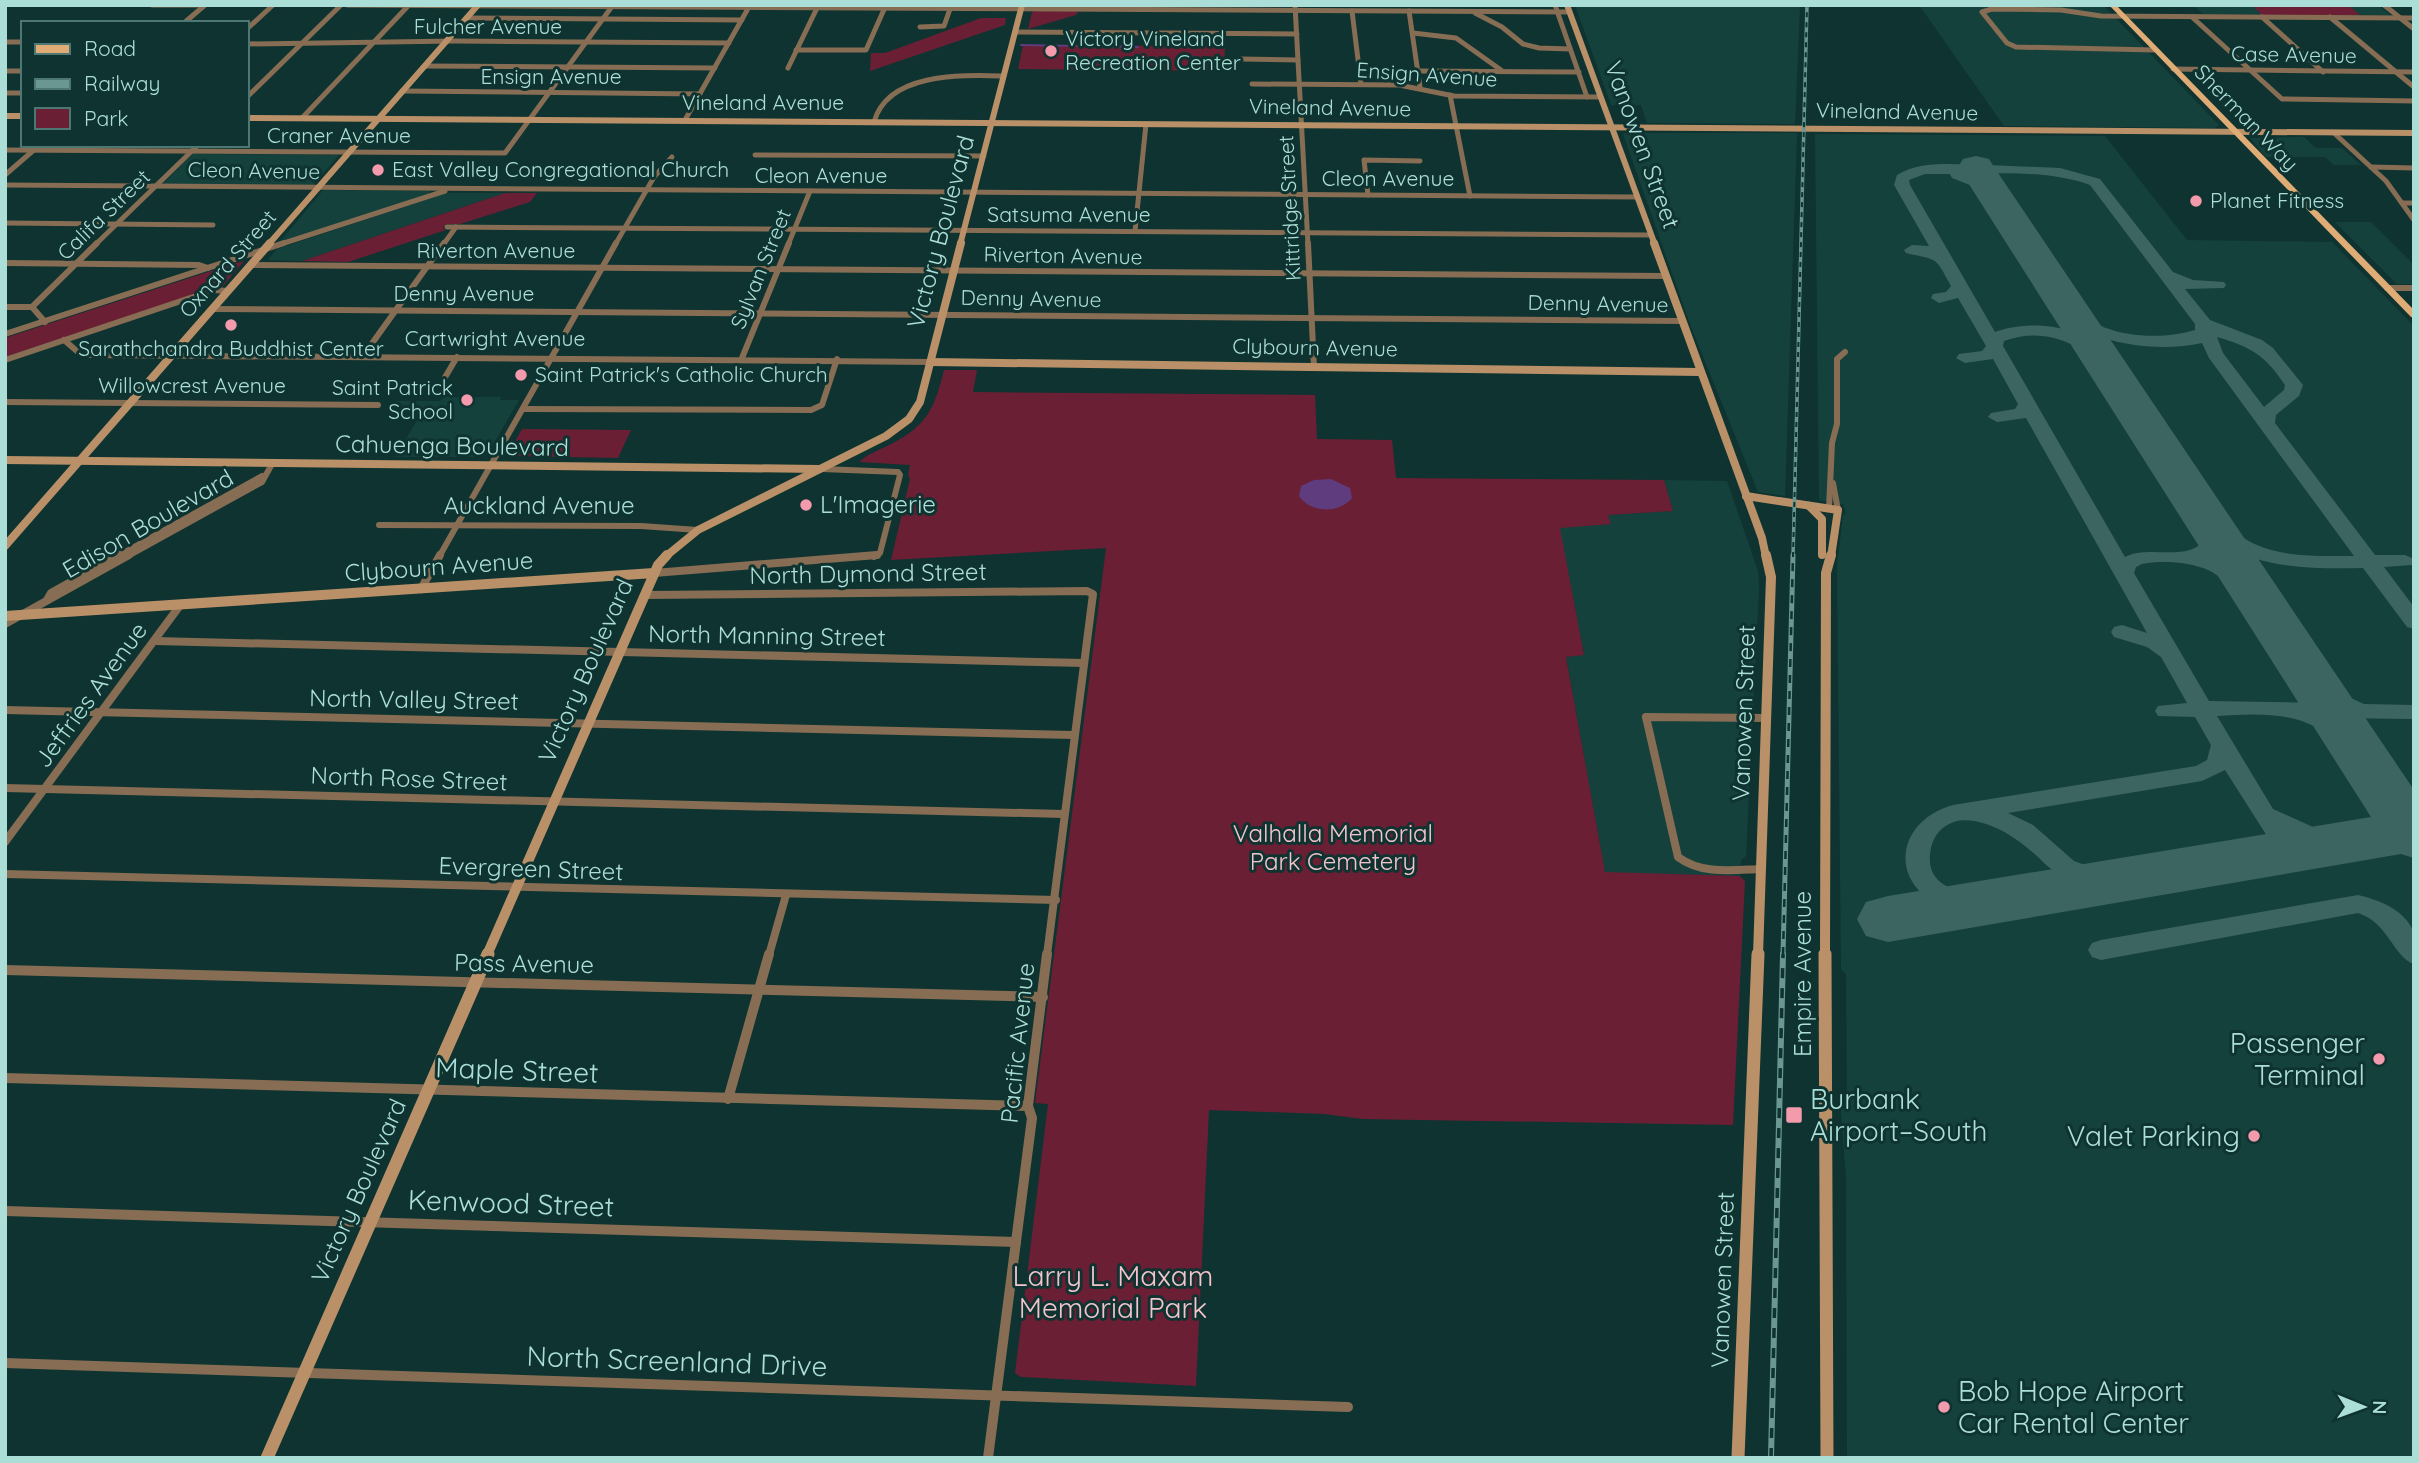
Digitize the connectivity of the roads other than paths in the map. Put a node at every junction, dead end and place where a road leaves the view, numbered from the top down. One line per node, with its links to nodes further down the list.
1 (152, 5): 2 (street)
2 (203, 5): 32 (street)
3 (273, 5): 34 (street)
4 (341, 5): 43 (street)
5 (347, 5): 6 (street)
6 (409, 5): 10 (street); 44 (street)
7 (1555, 5): 22 (street, Vanowen Street)
8 (2112, 5): 23 (main road, Sherman Way)
9 (2384, 5): 28 (street)
10 (477, 6): 11 (street); 26 (main road, Oxnard Street)
11 (613, 6): 12 (street); 30 (street)
12 (749, 6): 15 (street); 31 (street)
13 (886, 7): 15 (street); 17 (street); 46 (street)
14 (1021, 7): 16 (street); 17 (street); 36 (main road, Victory Boulevard)
15 (817, 8): 46 (street)
16 (1295, 8): 19 (street); 38 (street, Kittridge Street)
17 (950, 9): 33 (street)
18 (1569, 9): 22 (street); 74 (main road, Vanowen Street)
19 (1352, 11): 20 (street); 65 (street)
20 (1409, 11): 21 (street); 37 (street)
21 (1473, 12): 22 (street); 45 (street)
22 (1557, 12): 45 (street, Vanowen Street)
23 (2122, 16): 24 (street); 47 (main road, Sherman Way); 47 (street)
24 (2192, 17): 25 (street); 56 (street)
25 (2262, 17): 27 (street); 59 (street)
26 (466, 18): 30 (street); 39 (main road, Oxnard Street)
27 (2330, 18): 28 (street); 60 (street)
28 (2400, 18): 29 (street); 35 (street)
29 (2414, 18)
30 (604, 19): 31 (street); 40 (street)
31 (742, 20): 41 (street)
32 (186, 21)
33 (920, 27)
34 (248, 28)
35 (2414, 29)
36 (1015, 32): 38 (street); 62 (main road, Victory Boulevard)
37 (1413, 33): 55 (street); 57 (street)
38 (1297, 34): 49 (street, Kittridge Street)
39 (446, 41): 40 (street, Fulcher Avenue); 44 (street, Fulcher Avenue); 50 (main road, Oxnard Street)
40 (587, 42): 41 (street, Fulcher Avenue); 51 (street)
41 (729, 43): 52 (street)
42 (248, 44): 43 (street, Fulcher Avenue)
43 (301, 44): 44 (street, Fulcher Avenue); 72 (street)
44 (372, 44): 77 (street)
45 (1570, 49): 58 (street, Vanowen Street)
46 (796, 50): 53 (street)
47 (2154, 50): 54 (main road, Sherman Way)
48 (1240, 59): 49 (street)
49 (1298, 60): 64 (street, Kittridge Street)
50 (425, 66): 51 (street); 68 (main road, Oxnard Street)
51 (570, 67): 52 (street); 69 (street)
52 (715, 68): 70 (street)
53 (788, 68)
54 (2174, 69): 56 (street, Case Avenue); 87 (main road, Sherman Way)
55 (1419, 71): 57 (street); 66 (street)
56 (2249, 71): 59 (street, Case Avenue); 75 (street)
57 (1504, 72): 58 (street)
58 (1578, 72): 73 (street, Vanowen Street)
59 (2323, 72): 60 (street, Case Avenue)
60 (2396, 72): 61 (street, Case Avenue); 67 (street)
61 (2414, 72)
62 (1004, 76): 81 (street); 82 (main road, Victory Boulevard)
63 (1252, 83): 64 (street, Ensign Avenue)
64 (1299, 84): 65 (street, Ensign Avenue); 84 (street, Kittridge Street)
65 (1361, 84): 66 (street, Ensign Avenue)
66 (1420, 87): 71 (street, Ensign Avenue)
67 (2414, 87)
68 (402, 92): 69 (street, Ensign Avenue); 78 (main road, Oxnard Street)
69 (551, 92): 70 (street, Ensign Avenue); 79 (street)
70 (700, 94): 80 (street)
71 (1450, 95): 73 (street, Ensign Avenue); 85 (street)
72 (248, 96)
73 (1587, 97): 74 (street, Ensign Avenue)
74 (1600, 97): 86 (main road, Vanowen Street)
75 (2414, 101)
76 (248, 118): 77 (main road, Vineland Avenue)
77 (302, 118): 78 (main road, Vineland Avenue)
78 (378, 119): 79 (main road, Vineland Avenue); 94 (main road, Oxnard Street)
79 (531, 120): 80 (main road, Vineland Avenue); 94 (street, Craner Avenue)
80 (685, 120): 81 (main road, Vineland Avenue)
81 (874, 122): 82 (main road, Vineland Avenue)
82 (993, 123): 83 (main road, Vineland Avenue); 96 (main road, Victory Boulevard)
83 (1146, 124): 84 (main road, Vineland Avenue); 109 (street)
84 (1301, 125): 85 (main road, Vineland Avenue); 110 (street, Kittridge Street)
85 (1455, 127): 86 (main road, Vineland Avenue); 112 (street)
86 (1611, 128): 87 (main road, Vineland Avenue); 113 (main road, Vanowen Street)
87 (2235, 132): 88 (main road, Vineland Avenue); 139 (main road, Sherman Way)
88 (2334, 133): 89 (main road, Vineland Avenue); 99 (street)
89 (2414, 133)
90 (196, 147): 93 (street, Califa Street)
91 (37, 148): 92 (street, Craner Avenue); 93 (street, Craner Avenue); 101 (street)
92 (5, 150)
93 (192, 151): 94 (street, Craner Avenue); 103 (street, Califa Street)
94 (349, 152): 104 (main road, Oxnard Street)
95 (755, 155): 96 (street)
96 (984, 156): 108 (main road, Victory Boulevard)
97 (672, 157): 106 (street)
98 (1420, 161): 111 (street)
99 (2371, 167): 100 (street); 114 (street)
100 (2414, 167)
101 (5, 175)
102 (5, 185): 103 (street, Cleon Avenue)
103 (156, 186): 104 (street, Cleon Avenue); 118 (street, Califa Street)
104 (318, 188): 105 (street, Cleon Avenue); 128 (main road, Oxnard Street)
105 (451, 189): 106 (street, Cleon Avenue); 128 (street)
106 (646, 191): 107 (street, Cleon Avenue); 122 (street)
107 (810, 191): 108 (street, Cleon Avenue); 123 (street, Sylvan Street)
108 (975, 192): 109 (street, Cleon Avenue); 124 (main road, Victory Boulevard)
109 (1139, 193): 110 (street, Cleon Avenue); 125 (street)
110 (1305, 195): 111 (street, Cleon Avenue); 126 (street, Kittridge Street)
111 (1368, 195): 112 (street, Cleon Avenue)
112 (1470, 196): 113 (street, Cleon Avenue)
113 (1637, 197): 127 (main road, Vanowen Street)
114 (2402, 203): 115 (street); 116 (street)
115 (2414, 203)
116 (2414, 220)
117 (5, 223): 118 (street)
118 (117, 224): 119 (street); 130 (street, Califa Street)
119 (213, 225)
120 (447, 226): 121 (street, Satsuma Avenue)
121 (456, 227): 122 (street, Satsuma Avenue); 132 (street)
122 (625, 228): 123 (street, Satsuma Avenue); 134 (street)
123 (795, 228): 124 (street, Satsuma Avenue); 135 (street, Sylvan Street)
124 (965, 229): 125 (street, Satsuma Avenue); 136 (main road, Victory Boulevard)
125 (1135, 231): 126 (street, Satsuma Avenue)
126 (1306, 232): 127 (street, Satsuma Avenue); 137 (street, Kittridge Street)
127 (1650, 235): 138 (main road, Vanowen Street)
128 (263, 251): 131 (main road, Oxnard Street); 133 (street)
129 (5, 263): 130 (street)
130 (76, 264): 133 (street); 143 (street, Califa Street)
131 (251, 265): 132 (street, Riverton Avenue); 141 (main road, Oxnard Street)
132 (427, 266): 134 (street, Riverton Avenue); 145 (street)
133 (208, 268): 152 (street)
134 (603, 268): 135 (street, Riverton Avenue); 146 (street)
135 (778, 269): 136 (street, Riverton Avenue); 147 (street, Sylvan Street)
136 (954, 270): 137 (street, Riverton Avenue); 148 (main road, Victory Boulevard)
137 (1309, 274): 138 (street, Riverton Avenue); 150 (street, Kittridge Street)
138 (1665, 276): 151 (main road, Vanowen Street)
139 (2387, 288): 140 (street); 149 (main road, Sherman Way)
140 (2414, 288)
141 (228, 291): 144 (main road, Oxnard Street); 154 (street)
142 (5, 307): 143 (street)
143 (32, 307): 152 (street)
144 (212, 309): 145 (street, Denny Avenue); 156 (main road, Oxnard Street)
145 (396, 310): 146 (street, Denny Avenue); 157 (street)
146 (578, 311): 147 (street, Denny Avenue); 159 (street)
147 (760, 313): 148 (street, Denny Avenue); 160 (street, Sylvan Street)
148 (943, 314): 150 (street, Denny Avenue); 163 (main road, Victory Boulevard)
149 (2414, 315)
150 (1311, 317): 151 (street, Denny Avenue); 164 (street, Kittridge Street)
151 (1681, 321): 165 (main road, Vanowen Street)
152 (45, 322): 153 (street)
153 (5, 334)
154 (64, 340): 156 (street, Cartwright Avenue); 162 (street)
155 (1845, 352): 180 (street, Empire Avenue)
156 (172, 355): 157 (street, Cartwright Avenue); 168 (main road, Oxnard Street)
157 (363, 356): 158 (street, Cartwright Avenue)
158 (457, 357): 159 (street, Cartwright Avenue); 166 (street)
159 (551, 358): 160 (street, Cartwright Avenue); 170 (street)
160 (742, 358): 161 (street, Cartwright Avenue)
161 (838, 359): 163 (street, Cartwright Avenue); 170 (street)
162 (5, 360)
163 (931, 362): 164 (main road, Clybourn Avenue); 176 (main road, Victory Boulevard)
164 (1314, 367): 165 (main road, Clybourn Avenue)
165 (1700, 372): 178 (main road, Vanowen Street)
166 (444, 379)
167 (5, 402): 168 (street, Willowcrest Avenue)
168 (130, 403): 169 (street, Willowcrest Avenue); 172 (main road, Oxnard Street)
169 (378, 405)
170 (523, 409): 174 (street)
171 (5, 460): 172 (main road, Cahuenga Boulevard)
172 (80, 461): 173 (main road, Cahuenga Boulevard); 184 (main road, Oxnard Street)
173 (272, 464): 174 (main road, Cahuenga Boulevard); 193 (street, Edison Boulevard)
174 (492, 465): 175 (main road, Cahuenga Boulevard); 181 (street)
175 (787, 468): 176 (main road, Cahuenga Boulevard); 177 (main road)
176 (822, 469): 177 (main road, Victory Boulevard); 186 (street, Cahuenga Boulevard)
177 (792, 483): 183 (main road, Victory Boulevard)
178 (1746, 496): 179 (main road); 201 (main road, Vanowen Street)
179 (1807, 505): 180 (main road); 185 (main road)
180 (1833, 509): 185 (main road, Empire Avenue); 188 (main road, Empire Avenue)
181 (458, 524): 182 (street, Auckland Avenue); 183 (street, Auckland Avenue); 189 (street)
182 (379, 525)
183 (698, 530): 187 (main road, Victory Boulevard)
184 (5, 546)
185 (1822, 555): 188 (main road, Empire Avenue)
186 (875, 557): 187 (street, Clybourn Avenue)
187 (654, 573): 189 (main road, Clybourn Avenue); 191 (main road, Victory Boulevard)
188 (1826, 573): 232 (main road, Empire Avenue)
189 (421, 589): 192 (main road, Clybourn Avenue)
190 (1091, 592): 191 (street, North Dymond Street); 198 (street, Pacific Avenue)
191 (645, 596): 197 (main road, Victory Boulevard)
192 (181, 604): 193 (main road, Clybourn Avenue); 196 (street, Jeffries Avenue)
193 (25, 614): 194 (main road, Clybourn Avenue); 195 (street, Edison Boulevard)
194 (5, 616)
195 (5, 624)
196 (155, 641): 197 (street, North Manning Street); 200 (street, Jeffries Avenue)
197 (620, 651): 198 (street, North Manning Street); 202 (main road, Victory Boulevard)
198 (1084, 663): 203 (street, Pacific Avenue)
199 (5, 710): 200 (street, North Valley Street)
200 (103, 712): 202 (street, North Valley Street); 205 (street, Jeffries Avenue)
201 (1766, 718): 209 (main road, Vanowen Street); 209 (street)
202 (589, 724): 203 (street, North Valley Street); 206 (main road, Victory Boulevard)
203 (1074, 735): 207 (street, Pacific Avenue)
204 (5, 788): 205 (street, North Rose Street)
205 (46, 789): 206 (street, North Rose Street); 208 (street, Jeffries Avenue)
206 (554, 802): 207 (street, North Rose Street); 211 (main road, Victory Boulevard)
207 (1063, 814): 213 (street, Pacific Avenue)
208 (5, 842)
209 (1761, 869): 231 (main road, Vanowen Street)
210 (5, 874): 211 (street, Evergreen Street)
211 (516, 888): 212 (street, Evergreen Street); 215 (main road, Victory Boulevard)
212 (786, 895): 213 (street, Evergreen Street); 216 (street)
213 (1056, 900): 217 (street, Pacific Avenue)
214 (5, 970): 215 (street, Pass Avenue)
215 (475, 984): 216 (street, Pass Avenue); 219 (main road, Victory Boulevard)
216 (758, 991): 217 (street, Pass Avenue); 220 (street)
217 (1043, 997): 221 (street, Pacific Avenue)
218 (5, 1078): 219 (street, Maple Street)
219 (428, 1090): 220 (street, Maple Street); 223 (main road, Victory Boulevard)
220 (728, 1099): 221 (street, Maple Street)
221 (1028, 1106): 224 (street, Pacific Avenue)
222 (5, 1211): 223 (street, Kenwood Street)
223 (370, 1222): 224 (street, Kenwood Street); 226 (main road, Victory Boulevard)
224 (1016, 1242): 227 (street, Pacific Avenue)
225 (5, 1363): 226 (street, North Screenland Drive)
226 (304, 1373): 227 (street, North Screenland Drive); 229 (main road, Victory Boulevard)
227 (996, 1395): 228 (street, North Screenland Drive); 230 (street, Pacific Avenue)
228 (1348, 1407)
229 (267, 1458)
230 (988, 1458)
231 (1738, 1458)
232 (1827, 1458)

